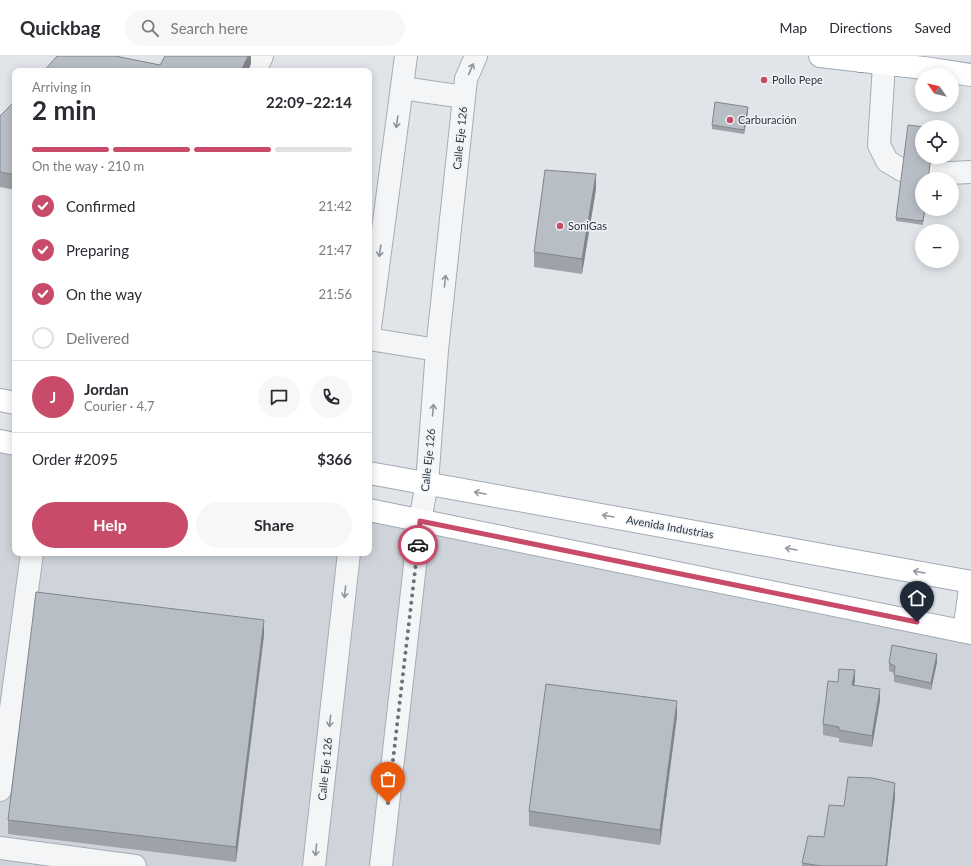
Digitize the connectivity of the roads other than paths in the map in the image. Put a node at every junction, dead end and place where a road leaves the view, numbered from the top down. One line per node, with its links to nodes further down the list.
1 (262, 56): 7 (street)
2 (406, 56): 9 (street)
3 (476, 56): 10 (street, Calle Eje 126, one-way to 3)
4 (820, 56): 5 (main road)
5 (855, 58): 6 (main road)
6 (884, 64): 8 (main road); 11 (street)
7 (256, 68)
8 (971, 75)
9 (402, 88): 10 (street); 14 (street, one-way to 14)
10 (464, 97): 16 (street, Calle Eje 126, one-way to 10)
11 (902, 170)
12 (971, 172): 13 (street)
13 (959, 173)
14 (372, 313)
15 (372, 339): 16 (street)
16 (438, 350): 22 (street, Calle Eje 126, one-way to 16)
17 (0, 400): 18 (main road)
18 (12, 402)
19 (0, 441): 20 (main road)
20 (12, 443)
21 (372, 474): 22 (main road, Avenida Industrias)
22 (427, 483): 24 (street, Calle Eje 126); 27 (main road, Avenida Industrias, one-way to 22)
23 (372, 511): 24 (main road)
24 (420, 521): 28 (main road); 33 (street, Calle Eje 126)
25 (32, 556): 29 (street)
26 (349, 556): 32 (street, Calle Eje 126, one-way to 32)
27 (971, 582): 28 (main road)
28 (967, 632)
29 (0, 790)
30 (0, 848): 31 (street)
31 (135, 866)
32 (314, 866)
33 (381, 866)

